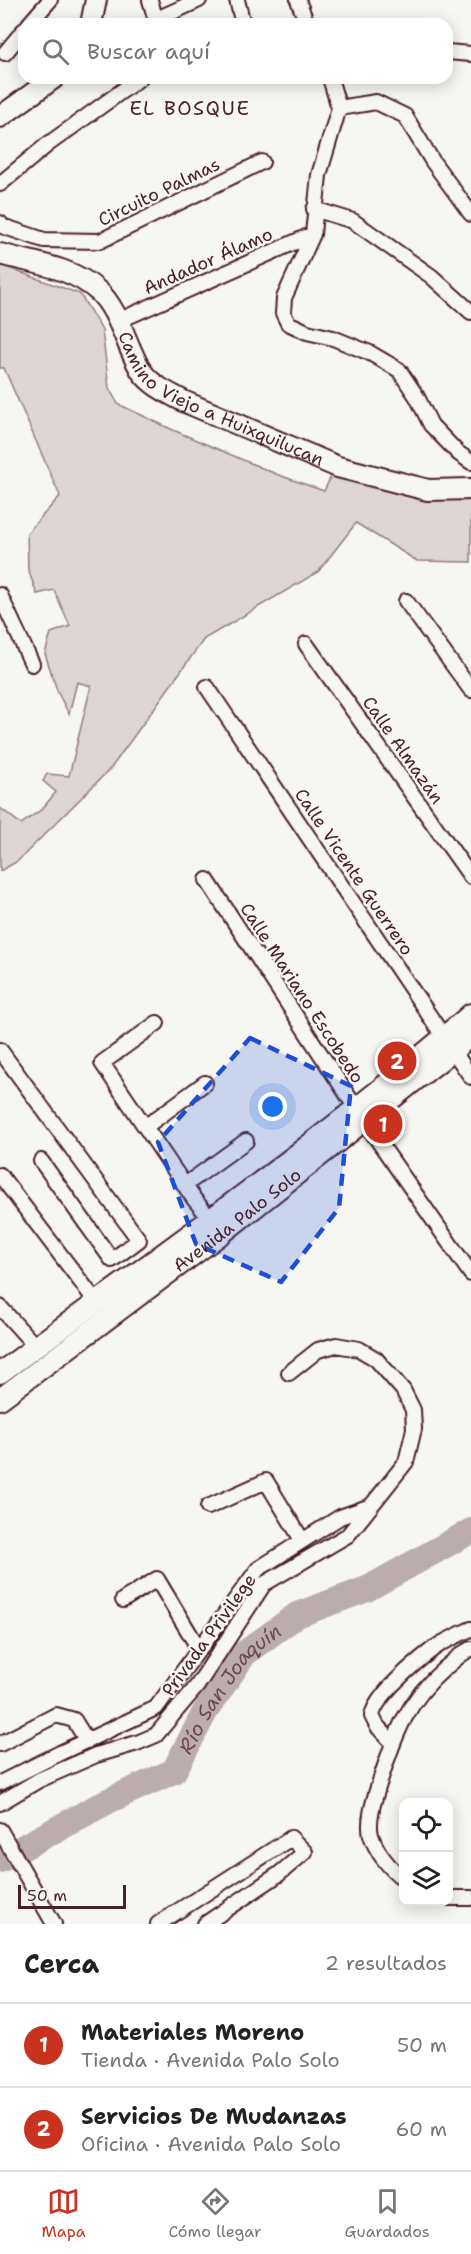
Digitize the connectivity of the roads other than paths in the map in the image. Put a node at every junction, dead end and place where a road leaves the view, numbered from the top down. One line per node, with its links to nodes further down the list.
1 (50, 0): 8 (street)
2 (96, 0): 9 (main road)
3 (150, 0): 10 (street)
4 (199, 0): 11 (street)
5 (237, 0): 12 (street)
6 (298, 0): 13 (street)
7 (308, 0): 14 (street)
8 (34, 18)
9 (92, 18)
10 (156, 18)
11 (163, 18)
12 (242, 18)
13 (304, 18)
14 (305, 18)
15 (18, 37): 17 (street)
16 (453, 52): 18 (street)
17 (2, 54)
18 (471, 54)
19 (46, 84): 23 (main road)
20 (132, 84): 25 (street)
21 (332, 84): 22 (street)
22 (339, 108): 26 (street); 27 (street)
23 (0, 117)
24 (262, 162): 28 (street, Circuito Palmas)
25 (0, 184)
26 (314, 209): 29 (street); 31 (street)
27 (471, 214)
28 (0, 223)
29 (314, 234): 32 (street, Andador Álamo); 33 (street)
30 (0, 254): 32 (main road, Camino Viejo a Huixquilucan)
31 (471, 312)
32 (118, 321): 34 (main road, Camino Viejo a Huixquilucan)
33 (471, 462)
34 (471, 489)
35 (0, 595): 38 (street)
36 (406, 601): 40 (street)
37 (306, 644): 41 (street, Calle Almazán)
38 (32, 664)
39 (207, 687): 46 (street, Calle Vicente Guerrero)
40 (471, 690)
41 (471, 877)
42 (207, 880): 50 (street, Calle Mariano Escobedo)
43 (471, 1014): 46 (main road, Avenida Palo Solo)
44 (158, 1023): 51 (street)
45 (471, 1036): 46 (main road, Avenida Palo Solo)
46 (450, 1043): 48 (street, Calle Vicente Guerrero); 50 (main road, Avenida Palo Solo)
47 (0, 1050): 57 (street)
48 (471, 1077)
49 (205, 1083): 51 (street)
50 (360, 1115): 56 (main road, Avenida Palo Solo); 59 (street, Calle Mariano Escobedo)
51 (145, 1127): 55 (street)
52 (246, 1141): 55 (street)
53 (41, 1161): 57 (street)
54 (0, 1175): 60 (street)
55 (185, 1185): 56 (street)
56 (216, 1227): 58 (main road, Avenida Palo Solo); 65 (main road, Avenida Palo Solo)
57 (129, 1248): 58 (street)
58 (146, 1268): 60 (main road, Avenida Palo Solo)
59 (471, 1274)
60 (97, 1303): 62 (main road, Avenida Palo Solo)
61 (0, 1307): 62 (street)
62 (36, 1347): 63 (main road, Avenida Palo Solo)
63 (0, 1373)
64 (289, 1373): 66 (street, Privada Privilege)
65 (0, 1399)
66 (368, 1507): 68 (street, Privada Privilege); 76 (street, Privada Privilege)
67 (208, 1508): 68 (street)
68 (302, 1540): 71 (street, Privada Privilege)
69 (123, 1600): 71 (street)
70 (471, 1629): 75 (street)
71 (199, 1649): 73 (street, Privada Privilege)
72 (471, 1649): 75 (street)
73 (129, 1722): 74 (street, Privada Privilege); 76 (street)
74 (87, 1741): 77 (street); 78 (street, Privada Privilege)
75 (392, 1742): 81 (street)
76 (137, 1743): 79 (street, Privada Privilege)
77 (0, 1744)
78 (0, 1784)
79 (0, 1803)
80 (0, 1830): 84 (street)
81 (399, 1876)
82 (453, 1898): 83 (street)
83 (471, 1898)
84 (54, 1924)
85 (158, 1924): 86 (street)
86 (205, 1924)

